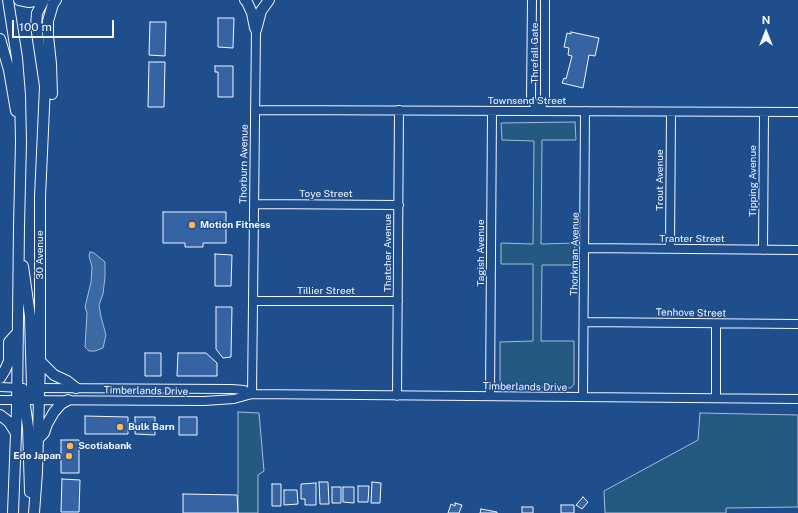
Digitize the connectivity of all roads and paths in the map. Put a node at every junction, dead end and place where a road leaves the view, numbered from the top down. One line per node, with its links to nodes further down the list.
1 (8, 0): 20 (main road)
2 (19, 0): 3 (main road)
3 (42, 0): 19 (main road, 30 Avenue)
4 (56, 0): 19 (main road)
5 (245, 0): 9 (main road)
6 (269, 0): 9 (main road)
7 (532, 0): 14 (street, Threfall Gate)
8 (545, 0): 14 (street, Threfall Gate)
9 (256, 30): 11 (street, Thorburn Avenue)
10 (0, 39): 20 (main road)
11 (255, 110): 12 (street, Townsend Street); 21 (street, Thorburn Avenue)
12 (399, 110): 13 (street, Townsend Street); 22 (street, Thatcher Avenue)
13 (492, 111): 14 (street, Townsend Street); 42 (street, Tagish Avenue)
14 (538, 111): 15 (street, Townsend Street)
15 (585, 111): 16 (street, Townsend Street); 24 (street, Thorkman Avenue)
16 (671, 112): 17 (street, Townsend Street); 25 (street, Trout Avenue)
17 (764, 112): 18 (street, Townsend Street); 26 (street, Tipping Avenue)
18 (798, 112)
19 (43, 133): 34 (main road, 30 Avenue)
20 (21, 142): 23 (main road)
21 (254, 204): 22 (street, Toye Street); 28 (street, Thorburn Avenue)
22 (398, 205): 29 (street, Thatcher Avenue)
23 (19, 242): 33 (main road); 38 (main road)
24 (585, 248): 25 (street, Tranter Street); 30 (street, Thorkman Avenue)
25 (670, 249): 26 (street, Tranter Street)
26 (763, 250): 27 (street, Tranter Street)
27 (798, 250)
28 (253, 301): 29 (street, Tillier Street); 40 (street, Thorburn Avenue)
29 (398, 301): 41 (street, Thatcher Avenue)
30 (584, 322): 31 (street, Tenhove Street); 43 (street, Thorkman Avenue)
31 (716, 324): 32 (street, Tenhove Street); 44 (street)
32 (798, 324)
33 (18, 332): 35 (main road); 37 (main road)
34 (40, 361): 38 (main road, 30 Avenue); 39 (main road)
35 (0, 378)
36 (0, 387): 37 (street, Timberlands Drive)
37 (18, 388): 38 (street, Timberlands Drive); 47 (main road)
38 (35, 388): 39 (street, Timberlands Drive); 48 (main road, 30 Avenue)
39 (76, 388): 40 (street, Timberlands Drive)
40 (252, 394): 41 (street, Timberlands Drive); 49 (street, Timberlands Drive)
41 (397, 396): 42 (street, Timberlands Drive)
42 (490, 396): 43 (street, Timberlands Drive)
43 (583, 397): 44 (street, Timberlands Drive)
44 (716, 398): 45 (street, Timberlands Drive)
45 (798, 399)
46 (0, 400): 47 (street, Timberlands Drive)
47 (21, 400): 48 (street, Timberlands Drive); 51 (main road); 53 (main road)
48 (39, 400): 49 (street, Timberlands Drive); 52 (main road, 30 Avenue)
49 (68, 400): 52 (main road)
50 (0, 415): 51 (main road)
51 (16, 433): 54 (main road)
52 (38, 439): 53 (main road, 30 Avenue)
53 (34, 512)
54 (13, 513)

